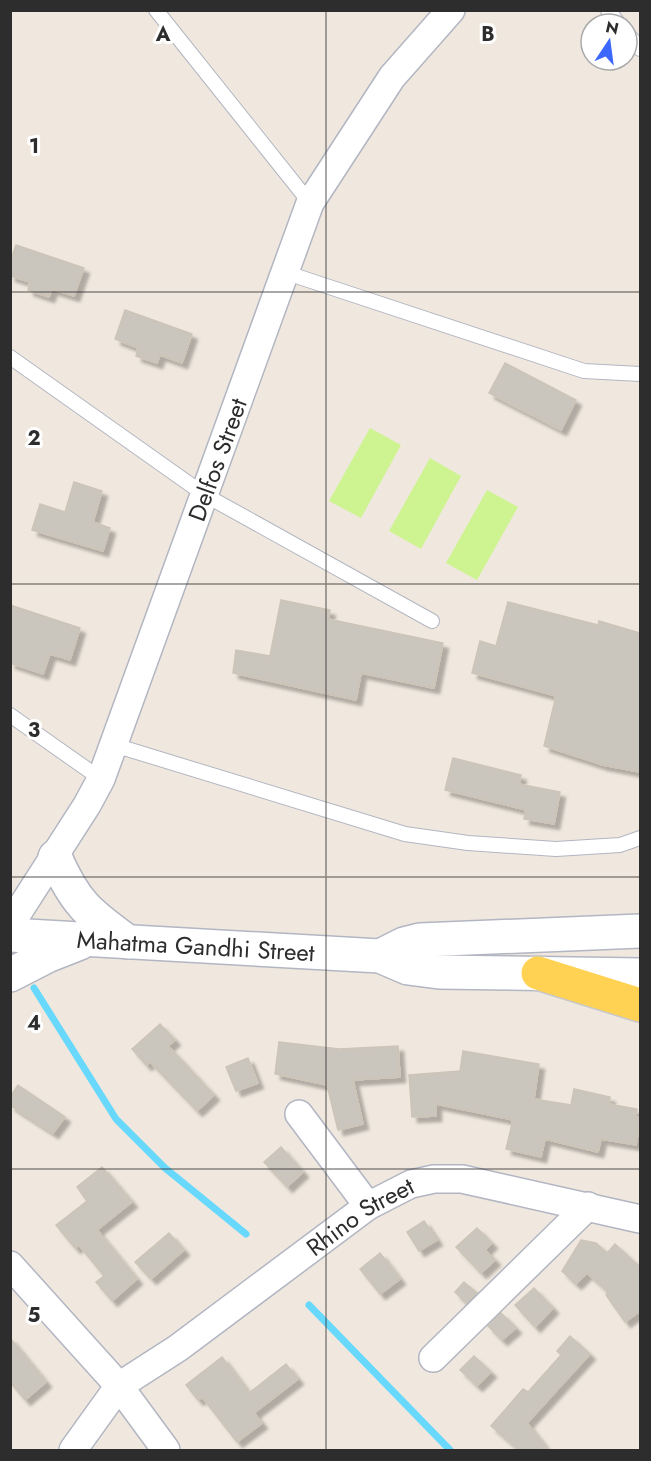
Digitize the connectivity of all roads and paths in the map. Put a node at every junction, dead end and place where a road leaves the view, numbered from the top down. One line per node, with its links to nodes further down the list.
1 (156, 10): 3 (lane)
2 (451, 10): 3 (street, Delfos Street)
3 (310, 203): 4 (street, Delfos Street)
4 (287, 273): 6 (lane); 7 (street, Delfos Street)
5 (10, 357): 7 (lane)
6 (640, 374)
7 (205, 495): 8 (lane); 10 (street, Delfos Street)
8 (432, 621)
9 (10, 715): 11 (lane)
10 (114, 745): 11 (street, Delfos Street); 12 (lane)
11 (101, 779): 13 (street, Delfos Street)
12 (640, 838)
13 (55, 857): 14 (street, Delfos Street); 18 (street)
14 (10, 925)
15 (640, 931): 19 (street, Mahatma Gandhi Street)
16 (10, 935): 17 (street, Mahatma Gandhi Street)
17 (90, 939): 18 (street, Mahatma Gandhi Street); 21 (street)
18 (128, 942): 19 (street, Mahatma Gandhi Street)
19 (380, 956): 20 (street, Mahatma Gandhi Street)
20 (538, 973): 22 (street, Mahatma Gandhi Street); 23 (main road)
21 (10, 975)
22 (640, 975)
23 (640, 1005)
24 (299, 1114): 25 (street)
25 (368, 1206): 26 (street, Rhino Street); 30 (street, Rhino Street)
26 (588, 1206): 27 (street, Rhino Street); 29 (street)
27 (640, 1220)
28 (10, 1265): 30 (street)
29 (433, 1359)
30 (119, 1386): 31 (street); 32 (street)
31 (73, 1450)
32 (166, 1450)

